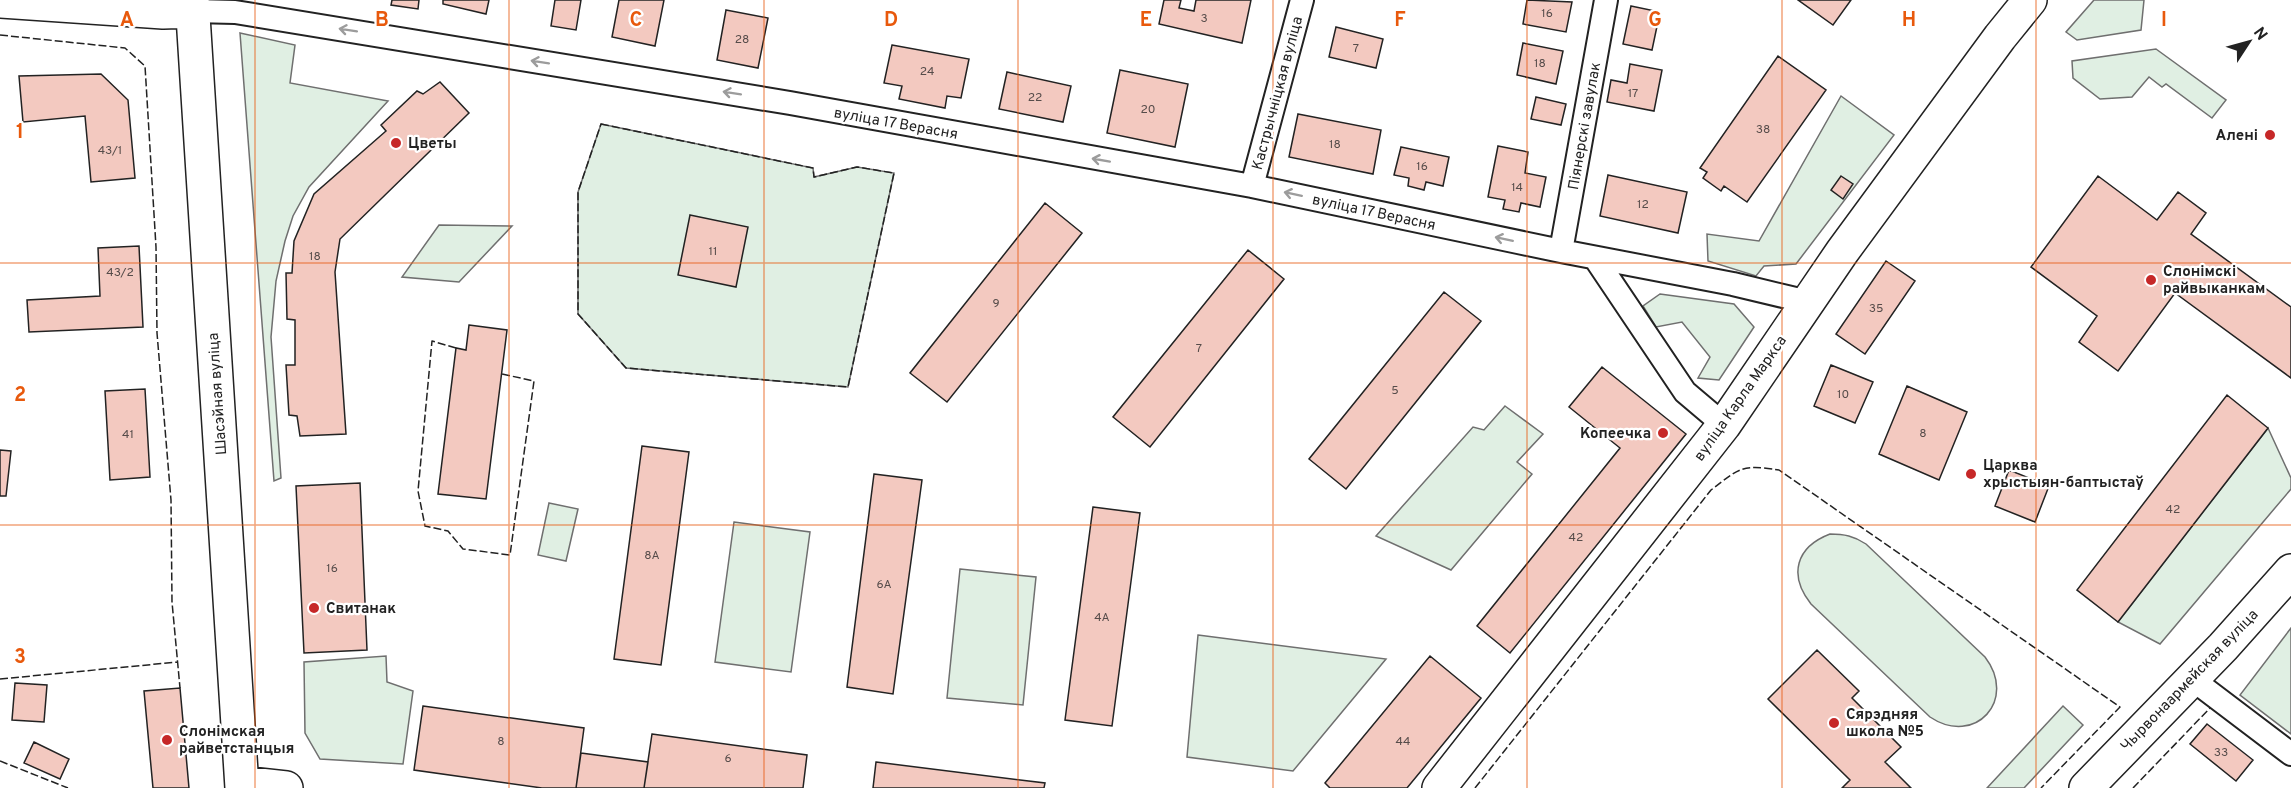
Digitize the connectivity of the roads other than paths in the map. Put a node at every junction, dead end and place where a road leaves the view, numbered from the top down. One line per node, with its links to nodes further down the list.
1 (1302, 0): 6 (street, Кастрычніцкая вуліца)
2 (1606, 0): 7 (street, Піянерскі завулак)
3 (2030, 0): 9 (main road, вуліца Карла Маркса)
4 (0, 1): 5 (main road)
5 (193, 5): 6 (street, вуліца 17 Верасня, one-way to 5); 14 (main road, Шасэйная вуліца)
6 (1252, 186): 7 (street, вуліца 17 Верасня, one-way to 6)
7 (1561, 251): 8 (street, вуліца 17 Верасня)
8 (1595, 258): 9 (street, вуліца 17 Верасня); 10 (street)
9 (1808, 302): 10 (main road, вуліца Карла Маркса)
10 (1724, 424): 16 (main road, вуліца Карла Маркса)
11 (2291, 571): 12 (main road, Чырвонаармейская вуліца)
12 (2192, 679): 13 (street); 17 (main road, Чырвонаармейская вуліца)
13 (2291, 754)
14 (242, 786): 15 (main road)
15 (286, 788)
16 (1439, 788)
17 (2086, 788)

